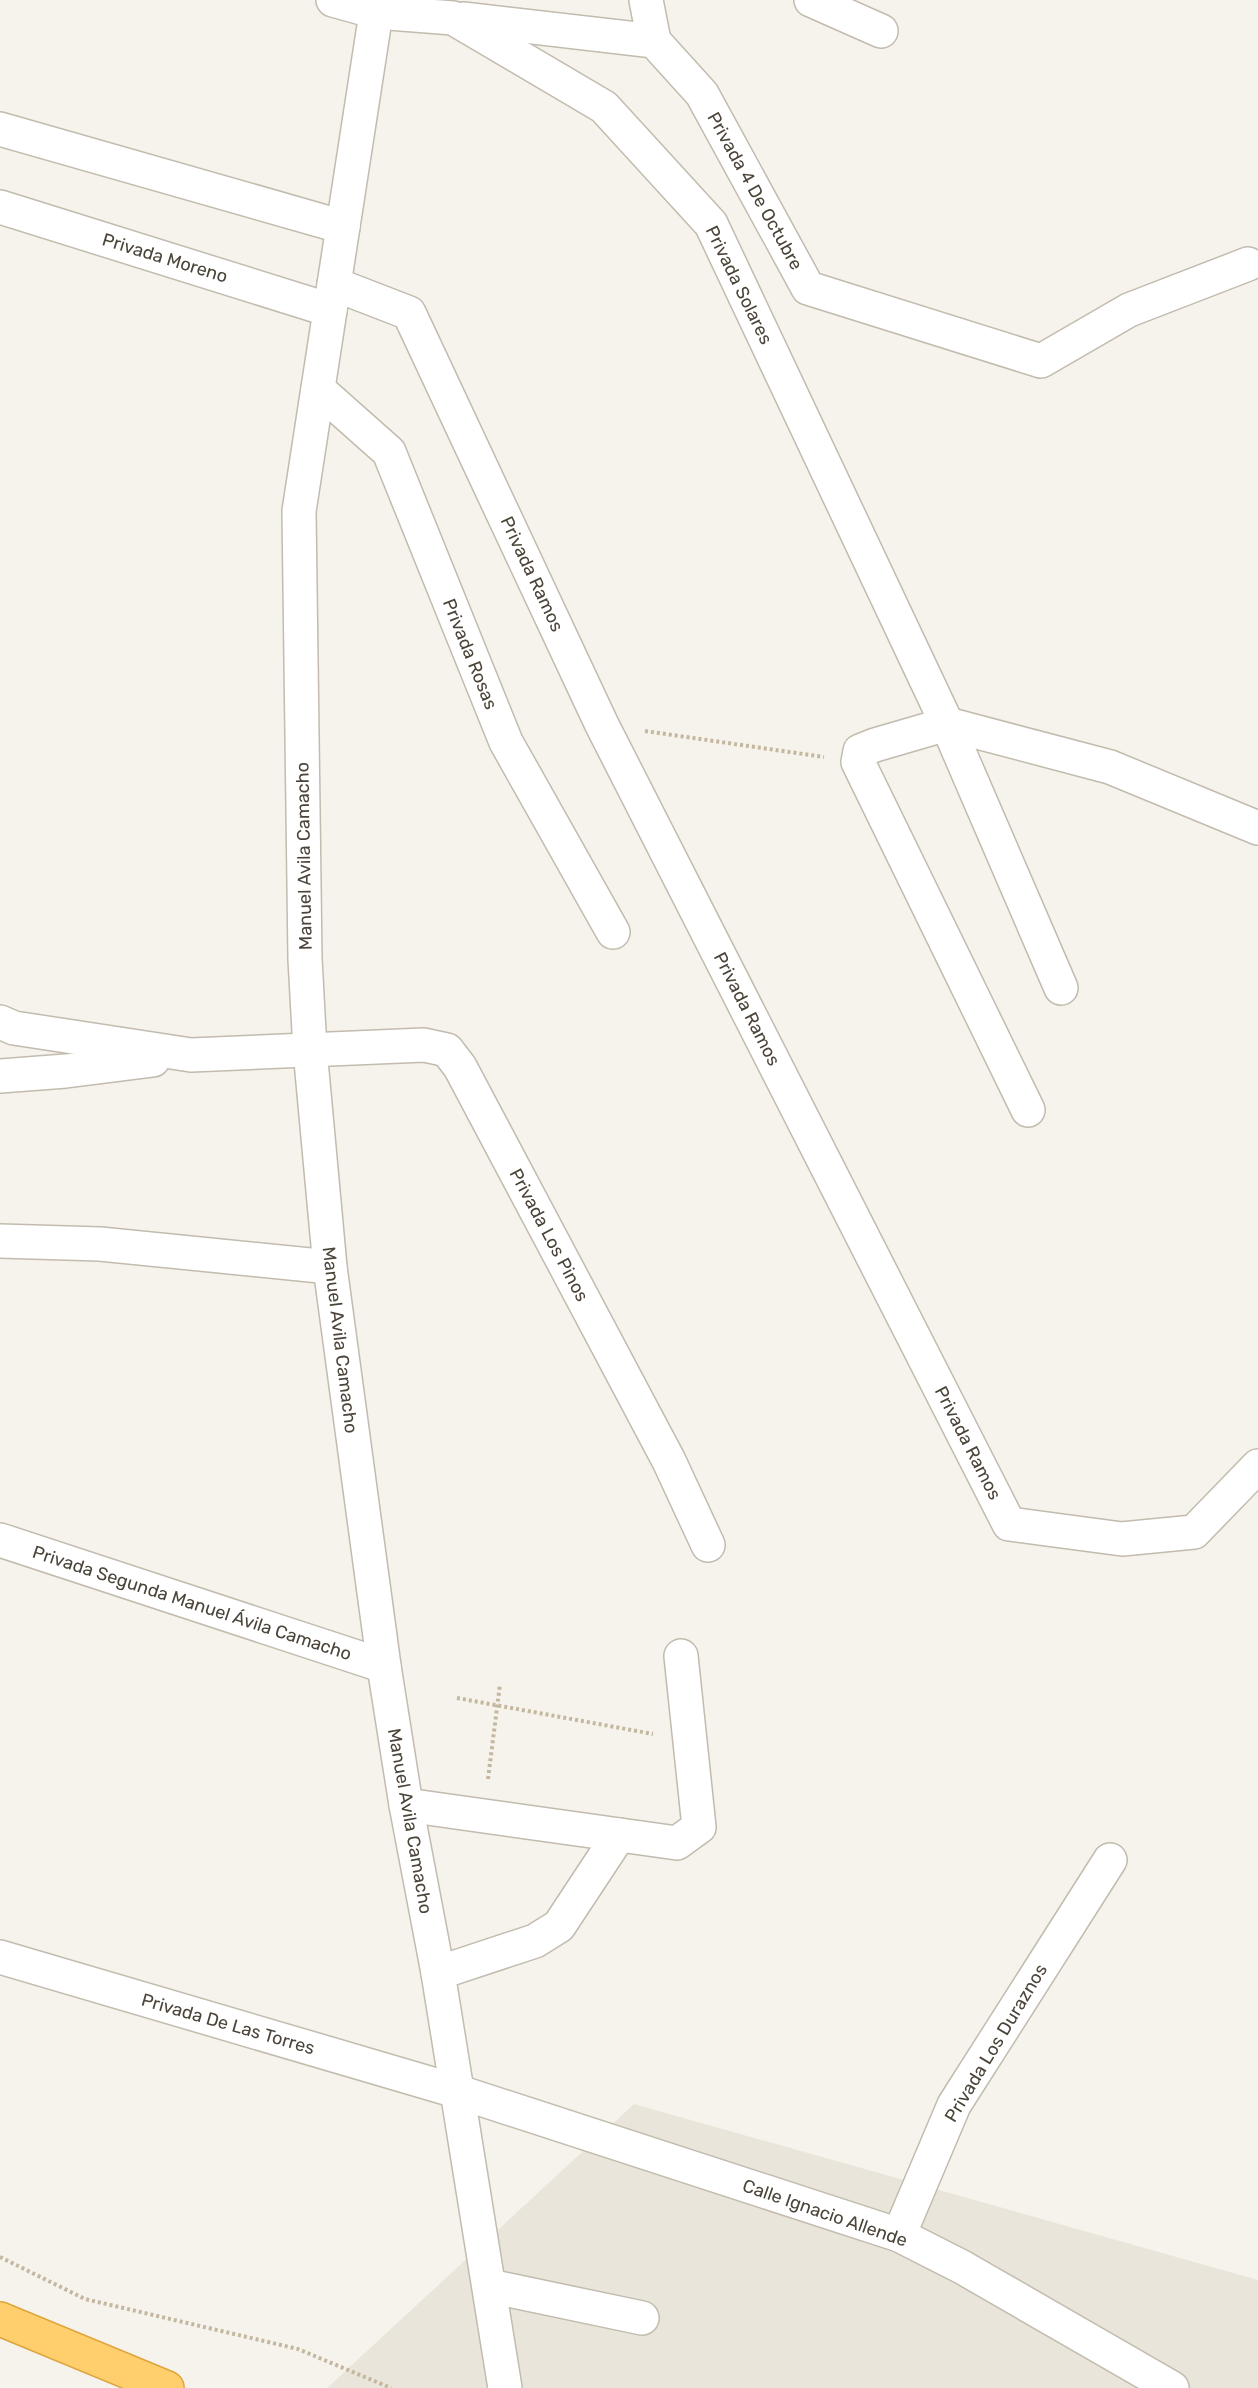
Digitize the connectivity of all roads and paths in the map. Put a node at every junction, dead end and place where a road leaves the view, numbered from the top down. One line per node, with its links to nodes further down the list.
1 (333, 0): 4 (street, Privada Solares)
2 (646, 0): 7 (street)
3 (811, 0): 6 (street)
4 (377, 6): 5 (street, Privada Solares); 10 (street, Manuel Avila Camacho)
5 (453, 18): 7 (street); 14 (street, Privada Solares)
6 (881, 31)
7 (654, 41): 11 (street, Privada 4 De Octubre)
8 (0, 129): 10 (street)
9 (0, 207): 12 (street, Privada Moreno)
10 (343, 227): 12 (street, Manuel Avila Camacho)
11 (1248, 264)
12 (332, 297): 13 (street, Manuel Avila Camacho); 15 (street, Privada Ramos)
13 (318, 389): 18 (street, Privada Rosas); 21 (street, Manuel Avila Camacho)
14 (947, 724): 16 (street); 17 (street); 19 (street, Privada Solares)
15 (602, 725): 16 (path); 27 (street, Privada Ramos)
16 (858, 762): 24 (street)
17 (1258, 828)
18 (613, 932)
19 (1061, 988)
20 (0, 1022): 22 (street)
21 (310, 1050): 22 (street, Privada Los Pinos); 26 (street, Manuel Avila Camacho); 29 (street, Privada Los Pinos)
22 (191, 1055): 23 (street)
23 (0, 1076)
24 (1028, 1110)
25 (0, 1241): 26 (street)
26 (330, 1267): 31 (street, Manuel Avila Camacho)
27 (1258, 1466)
28 (0, 1540): 31 (street, Privada Segunda Manuel Ávila Camacho)
29 (708, 1545)
30 (681, 1656): 35 (street)
31 (384, 1666): 37 (street, Manuel Avila Camacho)
32 (500, 1684): 34 (path)
33 (457, 1698): 34 (path)
34 (497, 1705): 35 (path); 36 (path)
35 (689, 1741): 38 (street)
36 (488, 1779)
37 (406, 1805): 38 (street); 41 (street, Manuel Avila Camacho)
38 (619, 1835): 41 (street)
39 (1110, 1860): 43 (street, Privada Los Duraznos)
40 (0, 1956): 42 (street, Privada De Las Torres)
41 (438, 1973): 42 (street, Manuel Avila Camacho)
42 (456, 2091): 43 (street, Calle Ignacio Allende); 45 (street, Manuel Avila Camacho)
43 (899, 2235): 51 (street, Calle Ignacio Allende)
44 (0, 2257): 49 (path)
45 (489, 2286): 46 (street); 50 (street, Manuel Avila Camacho)
46 (642, 2318)
47 (0, 2319): 48 (highway)
48 (167, 2388)
49 (392, 2388)
50 (505, 2388)
51 (1172, 2388)

